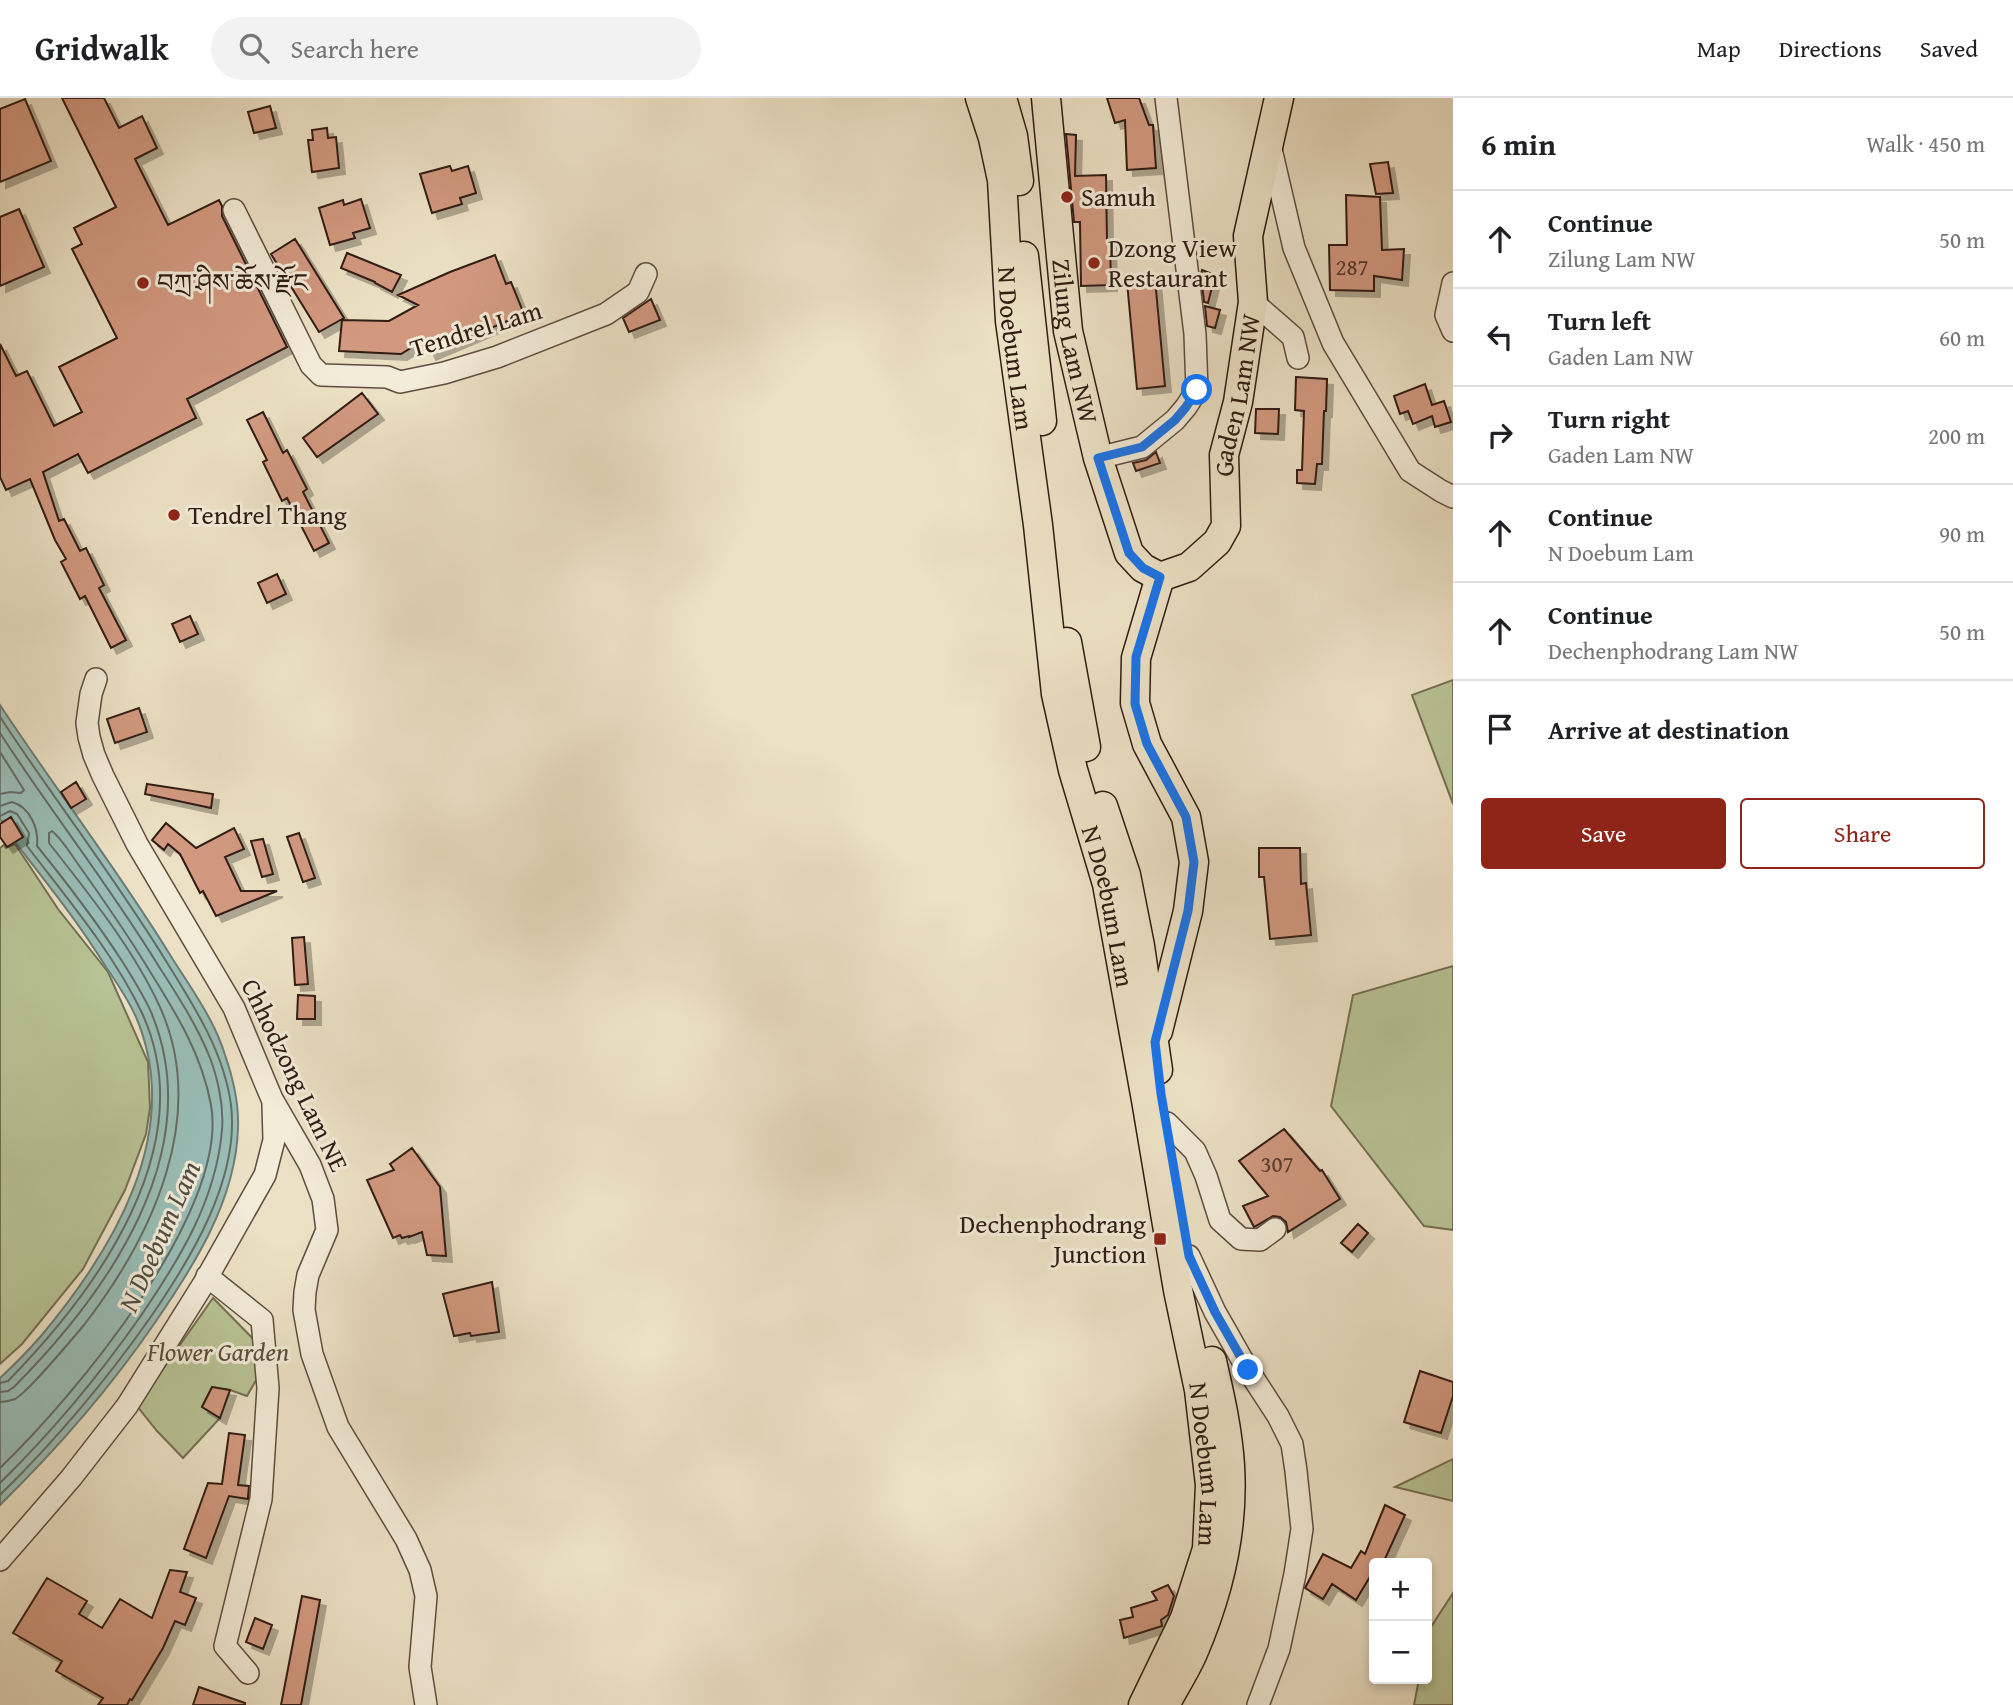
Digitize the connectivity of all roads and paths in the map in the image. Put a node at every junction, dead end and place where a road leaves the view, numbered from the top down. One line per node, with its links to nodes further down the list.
1 (980, 98): 26 (main road, N Doebum Lam)
2 (1002, 98): 17 (main road, N Doebum Lam)
3 (1046, 98): 13 (main road, Zilung Lam NW)
4 (1166, 98): 13 (street, Zilung Lam NW)
5 (1279, 98): 6 (main road, Gaden Lam NW)
6 (1270, 142): 10 (main road, Gaden Lam NW); 14 (street)
7 (234, 210): 8 (street, Tendrel Lam)
8 (646, 274)
9 (1453, 283): 11 (street)
10 (1253, 302): 12 (street); 15 (main road, Gaden Lam NW)
11 (1453, 331)
12 (1298, 358)
13 (1098, 458): 15 (main road)
14 (1453, 497)
15 (1160, 577): 17 (main road)
16 (96, 679): 18 (street, Chhodzong Lam NE)
17 (1155, 1042): 19 (main road, N Doebum Lam)
18 (272, 1099): 22 (street); 25 (street, Chhodzong Lam NE)
19 (1167, 1123): 20 (street); 21 (main road, N Doebum Lam)
20 (1275, 1228)
21 (1189, 1256): 27 (main road, N Doebum Lam); 28 (street)
22 (207, 1276): 23 (street); 24 (street)
23 (0, 1560)
24 (248, 1673)
25 (426, 1705)
26 (1143, 1705)
27 (1165, 1705)
28 (1258, 1705)

